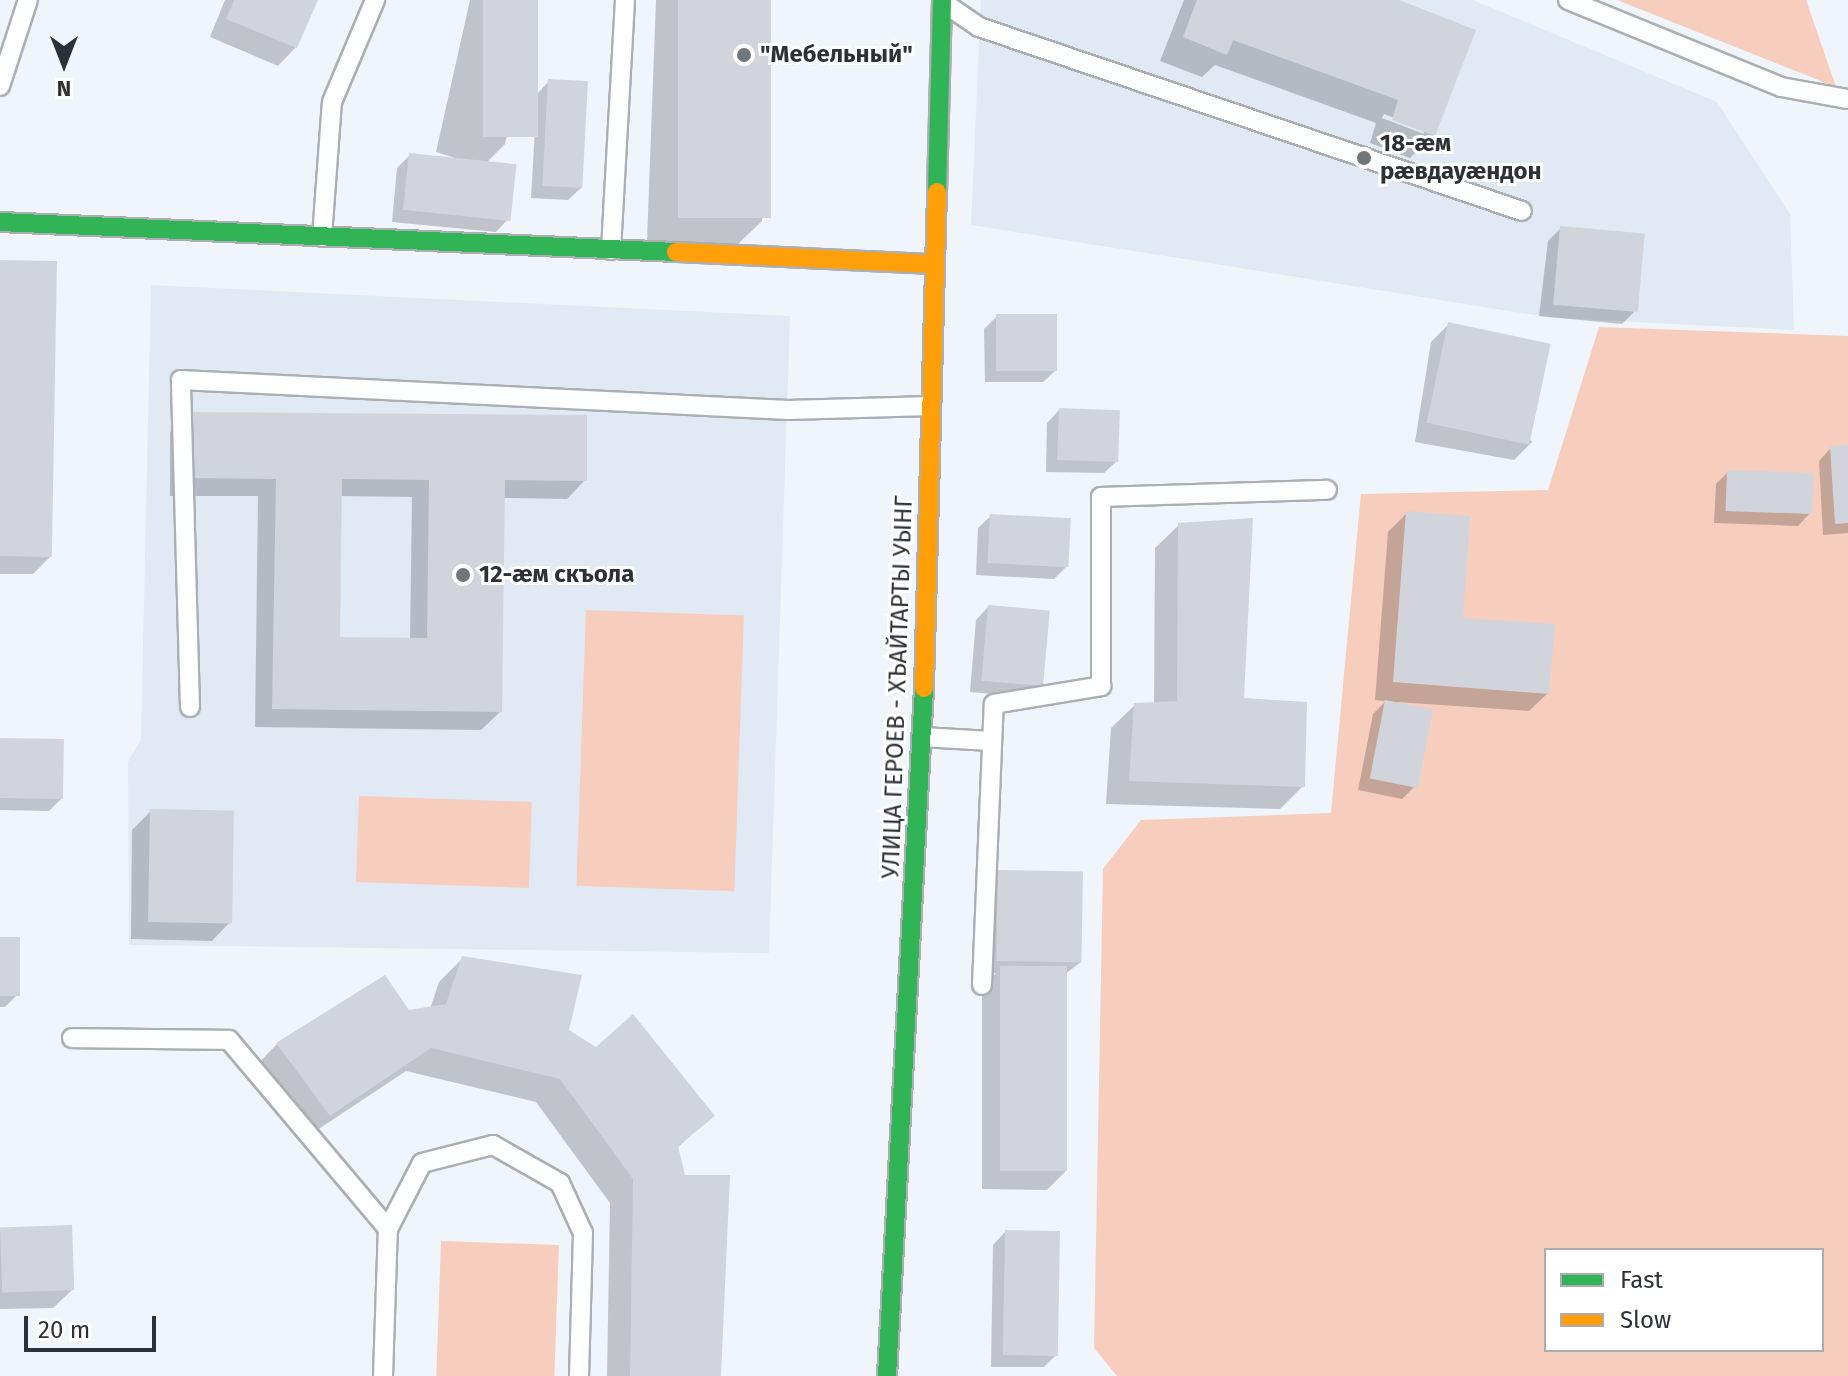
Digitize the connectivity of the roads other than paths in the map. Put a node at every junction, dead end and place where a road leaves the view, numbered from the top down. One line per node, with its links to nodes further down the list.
1 (28, 0): 6 (lane)
2 (375, 0): 10 (lane)
3 (625, 0): 11 (lane)
4 (1568, 0): 7 (lane)
5 (942, 1): 8 (lane); 12 (street, УЛИЦА ГЕРОЕВ - ХЪАЙТАРТЫ УЫНГ)
6 (0, 86)
7 (1848, 99)
8 (1522, 211)
9 (0, 222): 10 (street)
10 (322, 239): 11 (street)
11 (611, 253): 12 (street)
12 (935, 264): 13 (street, УЛИЦА ГЕРОЕВ - ХЪАЙТАРТЫ УЫНГ)
13 (931, 406): 15 (lane); 16 (street, УЛИЦА ГЕРОЕВ - ХЪАЙТАРТЫ УЫНГ)
14 (1327, 490): 17 (lane)
15 (190, 707)
16 (923, 737): 17 (lane); 23 (street, УЛИЦА ГЕРОЕВ - ХЪАЙТАРТЫ УЫНГ)
17 (990, 741): 18 (lane)
18 (982, 985)
19 (72, 1038): 20 (lane)
20 (388, 1229): 21 (lane); 22 (lane)
21 (383, 1376)
22 (579, 1376)
23 (887, 1376)

